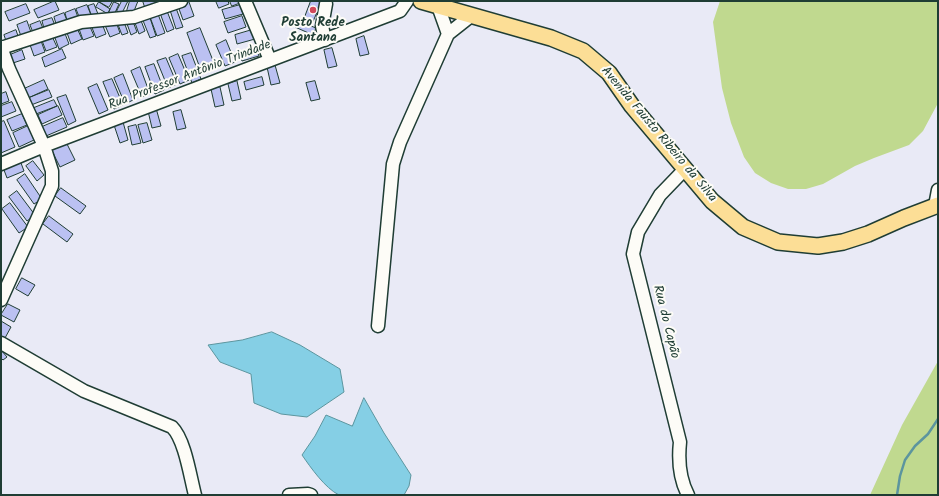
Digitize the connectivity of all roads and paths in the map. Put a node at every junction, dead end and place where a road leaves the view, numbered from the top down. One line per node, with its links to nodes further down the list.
1 (181, 1): 10 (street)
2 (245, 1): 11 (street)
3 (407, 1): 9 (street, Rua Professor Antônio Trindade)
4 (421, 1): 6 (main road, Avenida Fausto Ribeiro da Silva)
5 (328, 2): 9 (street)
6 (438, 6): 7 (main road, Avenida Fausto Ribeiro da Silva); 8 (street)
7 (472, 15): 8 (street); 14 (main road, Avenida Fausto Ribeiro da Silva)
8 (448, 34): 18 (street)
9 (325, 40): 11 (street, Rua Professor Antônio Trindade)
10 (1, 47): 12 (street)
11 (270, 60): 12 (street, Rua Professor Antônio Trindade)
12 (44, 146): 13 (street, Rua Professor Antônio Trindade); 17 (street)
13 (1, 164)
14 (685, 169): 16 (main road, Avenida Fausto Ribeiro da Silva); 23 (street, Rua do Capão)
15 (938, 190): 16 (street)
16 (936, 205)
17 (1, 300)
18 (378, 326)
19 (1, 343): 20 (street)
20 (195, 495)
21 (289, 495): 22 (street)
22 (311, 495)
23 (688, 495)

